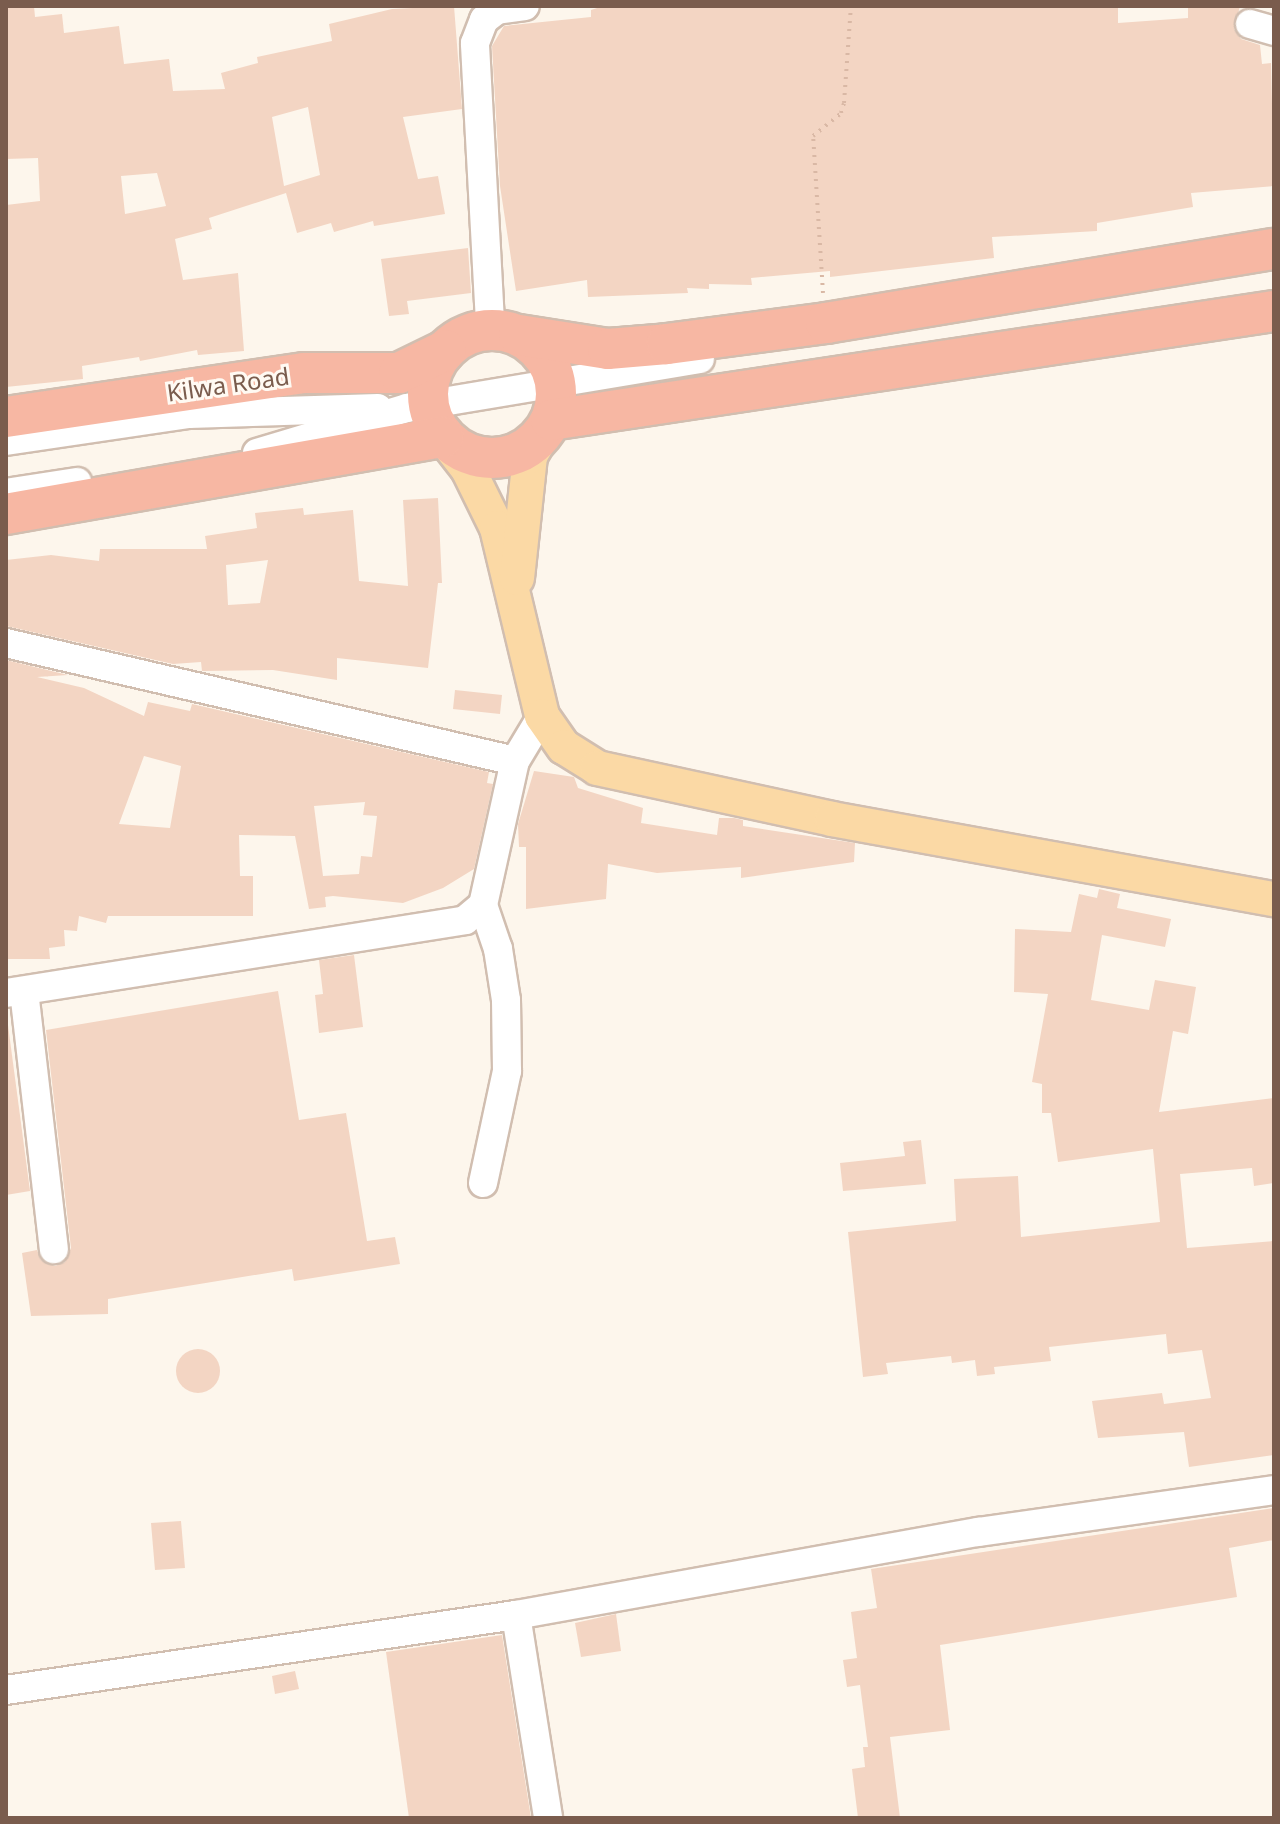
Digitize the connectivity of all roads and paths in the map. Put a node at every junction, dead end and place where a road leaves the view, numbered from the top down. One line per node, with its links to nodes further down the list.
1 (525, 6): 8 (street)
2 (851, 6): 6 (path)
3 (1274, 249): 6 (highway)
4 (1274, 269): 9 (street)
5 (1274, 311): 12 (highway)
6 (826, 323): 7 (highway)
7 (519, 335): 8 (highway); 9 (highway)
8 (463, 340): 10 (highway, Kilwa Road); 11 (highway)
9 (555, 381): 11 (street); 12 (highway)
10 (6, 417)
11 (426, 417): 12 (highway); 13 (street); 14 (street); 15 (highway); 16 (main road)
12 (551, 420): 16 (main road)
13 (6, 441)
14 (6, 493)
15 (6, 514)
16 (515, 597): 18 (main road)
17 (6, 643): 19 (street)
18 (542, 716): 19 (street); 20 (main road)
19 (515, 761): 21 (street)
20 (1274, 899)
21 (483, 905): 22 (street); 23 (street)
22 (15, 992): 24 (street)
23 (483, 1183)
24 (54, 1249)
25 (1274, 1490): 26 (street)
26 (516, 1615): 27 (street); 28 (street)
27 (6, 1690)
28 (548, 1818)

